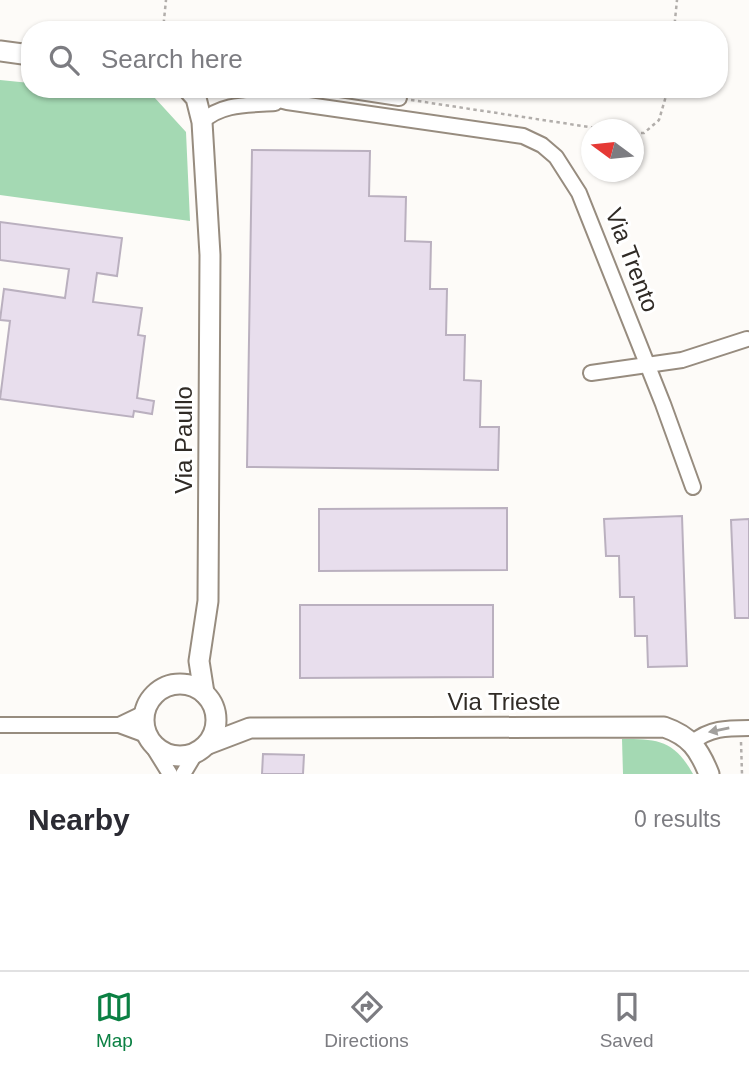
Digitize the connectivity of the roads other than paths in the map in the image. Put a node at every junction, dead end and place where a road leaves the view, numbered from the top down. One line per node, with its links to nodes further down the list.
1 (0, 51): 2 (street)
2 (21, 54)
3 (195, 98): 8 (street, Via Paullo)
4 (272, 98): 7 (street, Via Trento)
5 (393, 98): 6 (street)
6 (399, 99)
7 (287, 102): 8 (street, Via Trento); 10 (street, Via Trento)
8 (202, 122): 13 (street, Via Paullo)
9 (747, 339): 10 (street)
10 (647, 366): 11 (street); 12 (street, Via Trento)
11 (591, 373)
12 (693, 487)
13 (200, 648): 14 (street, Via Paullo); 15 (street, Via Paullo)
14 (174, 684): 15 (street); 16 (street, Via Paullo)
15 (209, 699): 19 (street); 23 (street, Via Paullo)
16 (144, 713): 18 (street); 21 (street)
17 (0, 725): 18 (street)
18 (119, 725): 21 (street)
19 (250, 728): 22 (street, Via Trieste); 23 (street, Via Trieste)
20 (745, 728): 22 (street, one-way to 22)
21 (149, 740): 23 (street); 24 (street)
22 (692, 743): 26 (street)
23 (201, 749): 25 (street, Via Paullo)
24 (170, 774)
25 (183, 774)
26 (709, 774)

